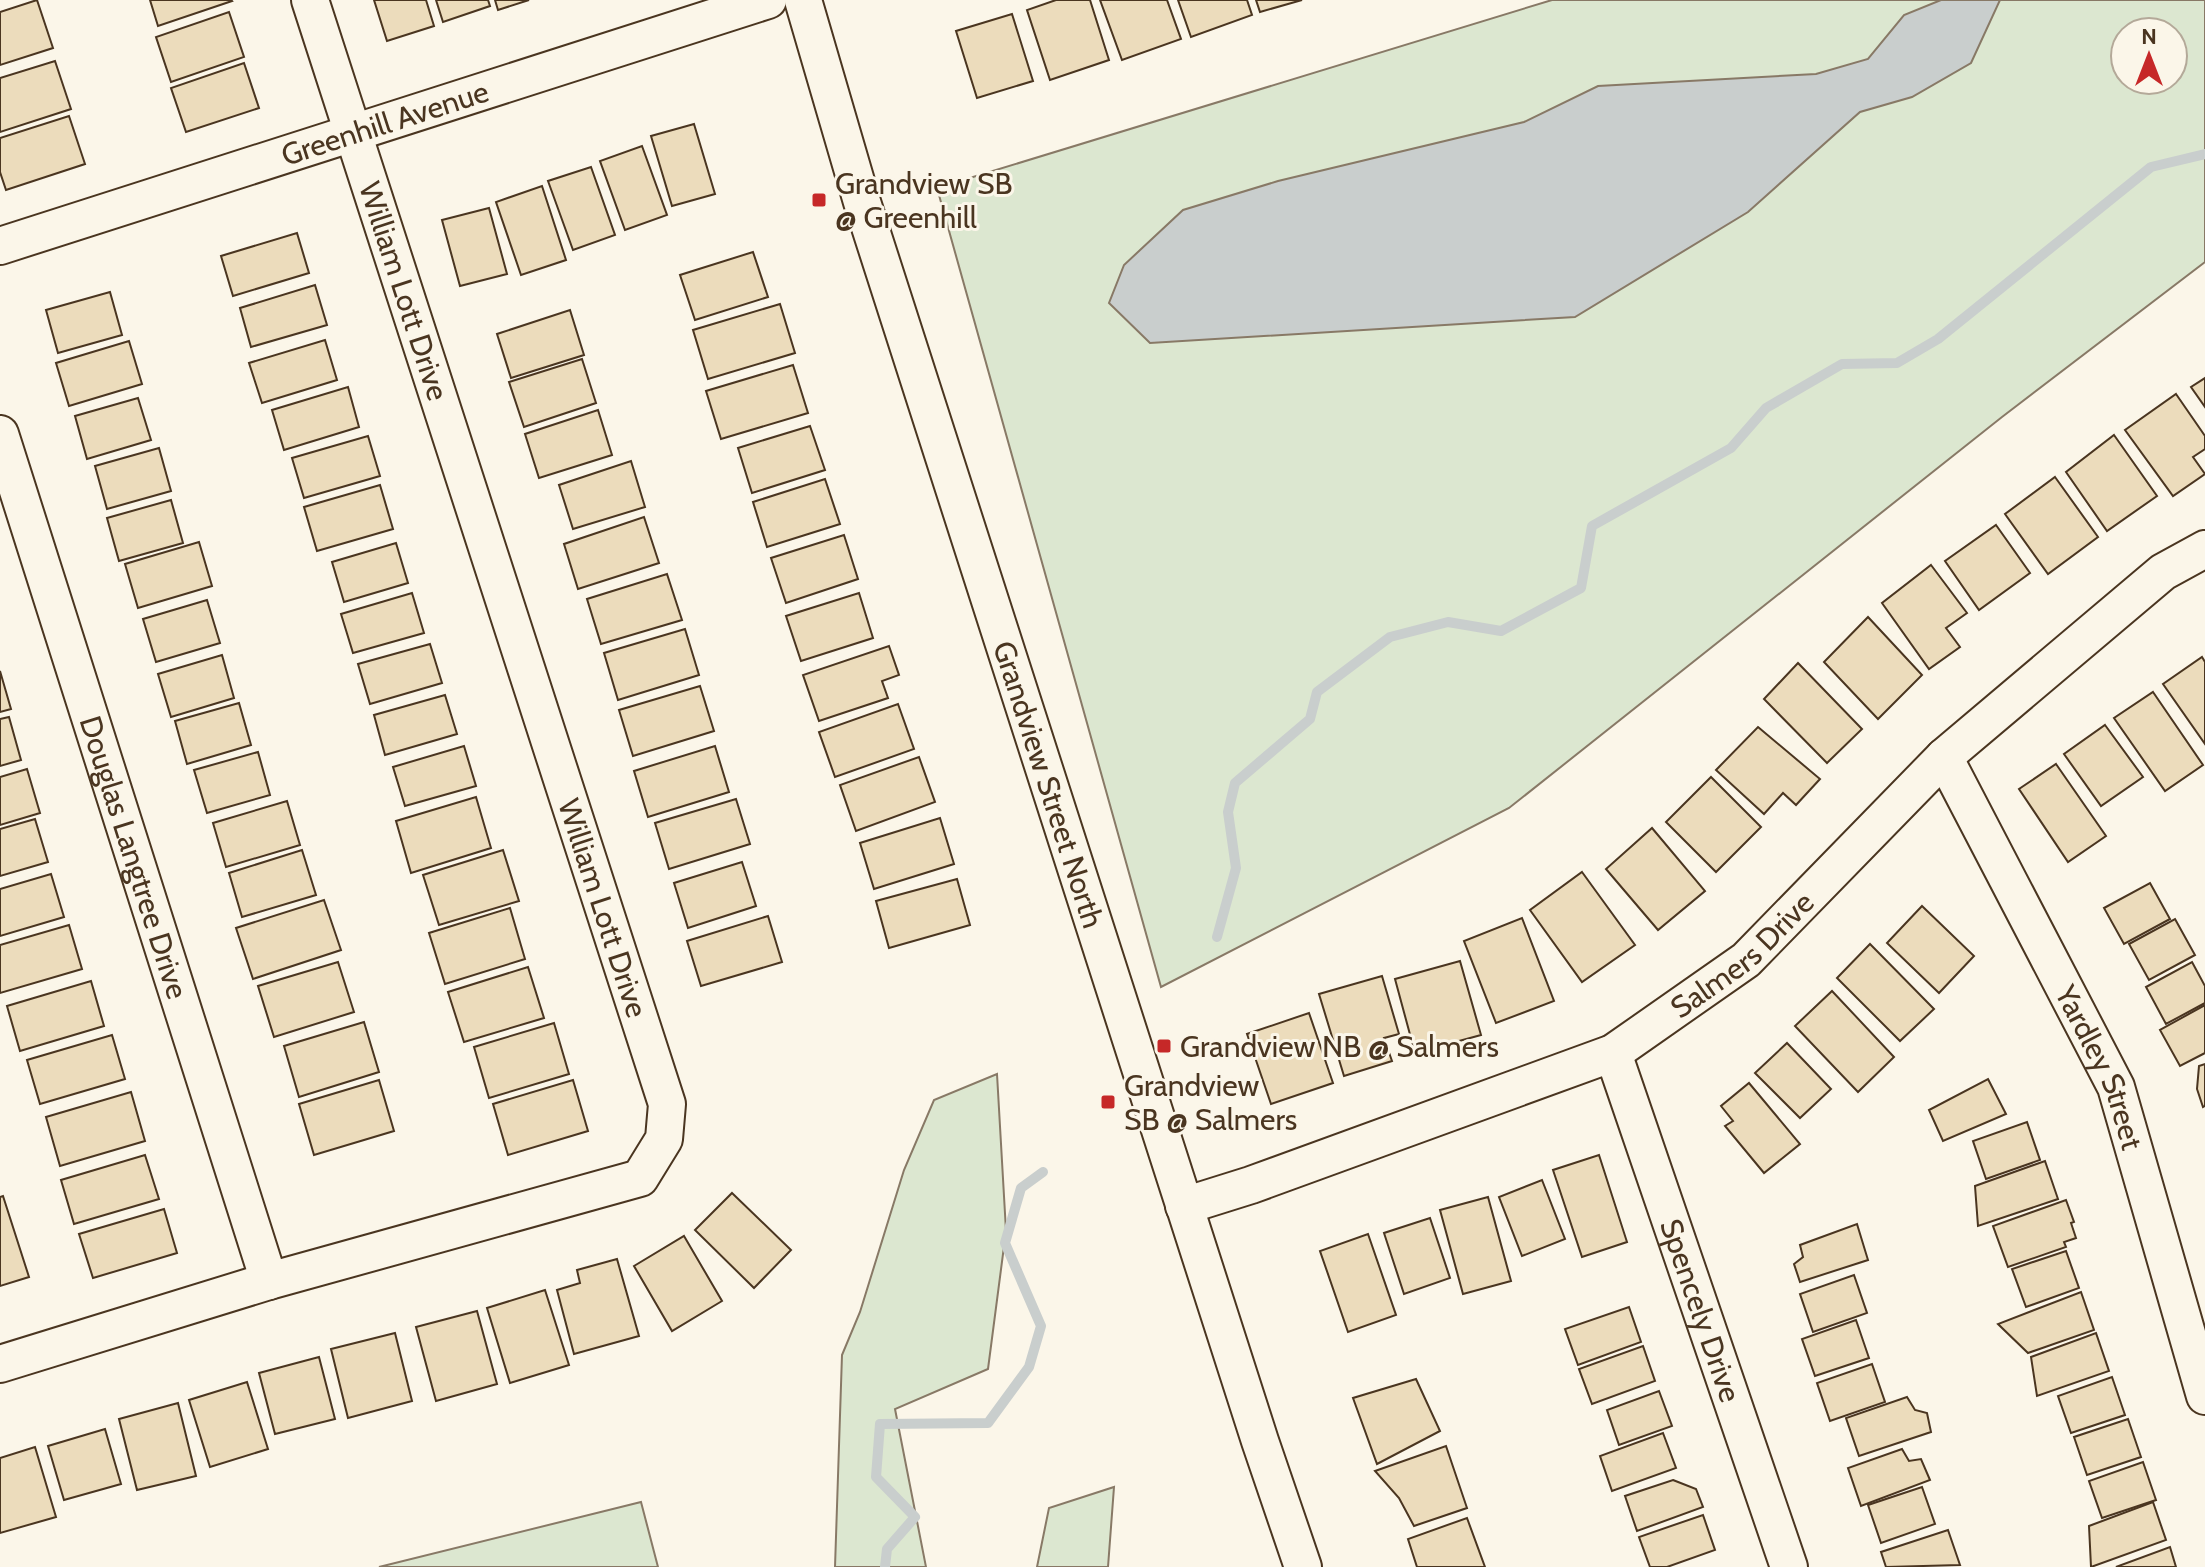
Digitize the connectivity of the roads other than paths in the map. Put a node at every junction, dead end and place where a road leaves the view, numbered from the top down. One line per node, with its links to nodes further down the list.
1 (310, 0): 4 (street, William Lott Drive)
2 (768, 0): 4 (street, Greenhill Avenue)
3 (803, 0): 10 (street, Grandview Street North)
4 (353, 131): 5 (street, Greenhill Avenue); 11 (street, William Lott Drive)
5 (0, 246)
6 (0, 434): 11 (street, Douglas Langtree Drive)
7 (2205, 549): 8 (street, Salmers Drive)
8 (1944, 757): 9 (street, Salmers Drive); 13 (street, Yardley Street)
9 (1613, 1053): 10 (street, Salmers Drive); 15 (street, Spencely Drive)
10 (1184, 1206): 14 (street, Grandview Street North)
11 (269, 1281): 12 (street, William Lott Drive)
12 (0, 1364)
13 (2205, 1396)
14 (1303, 1567)
15 (1789, 1567)

